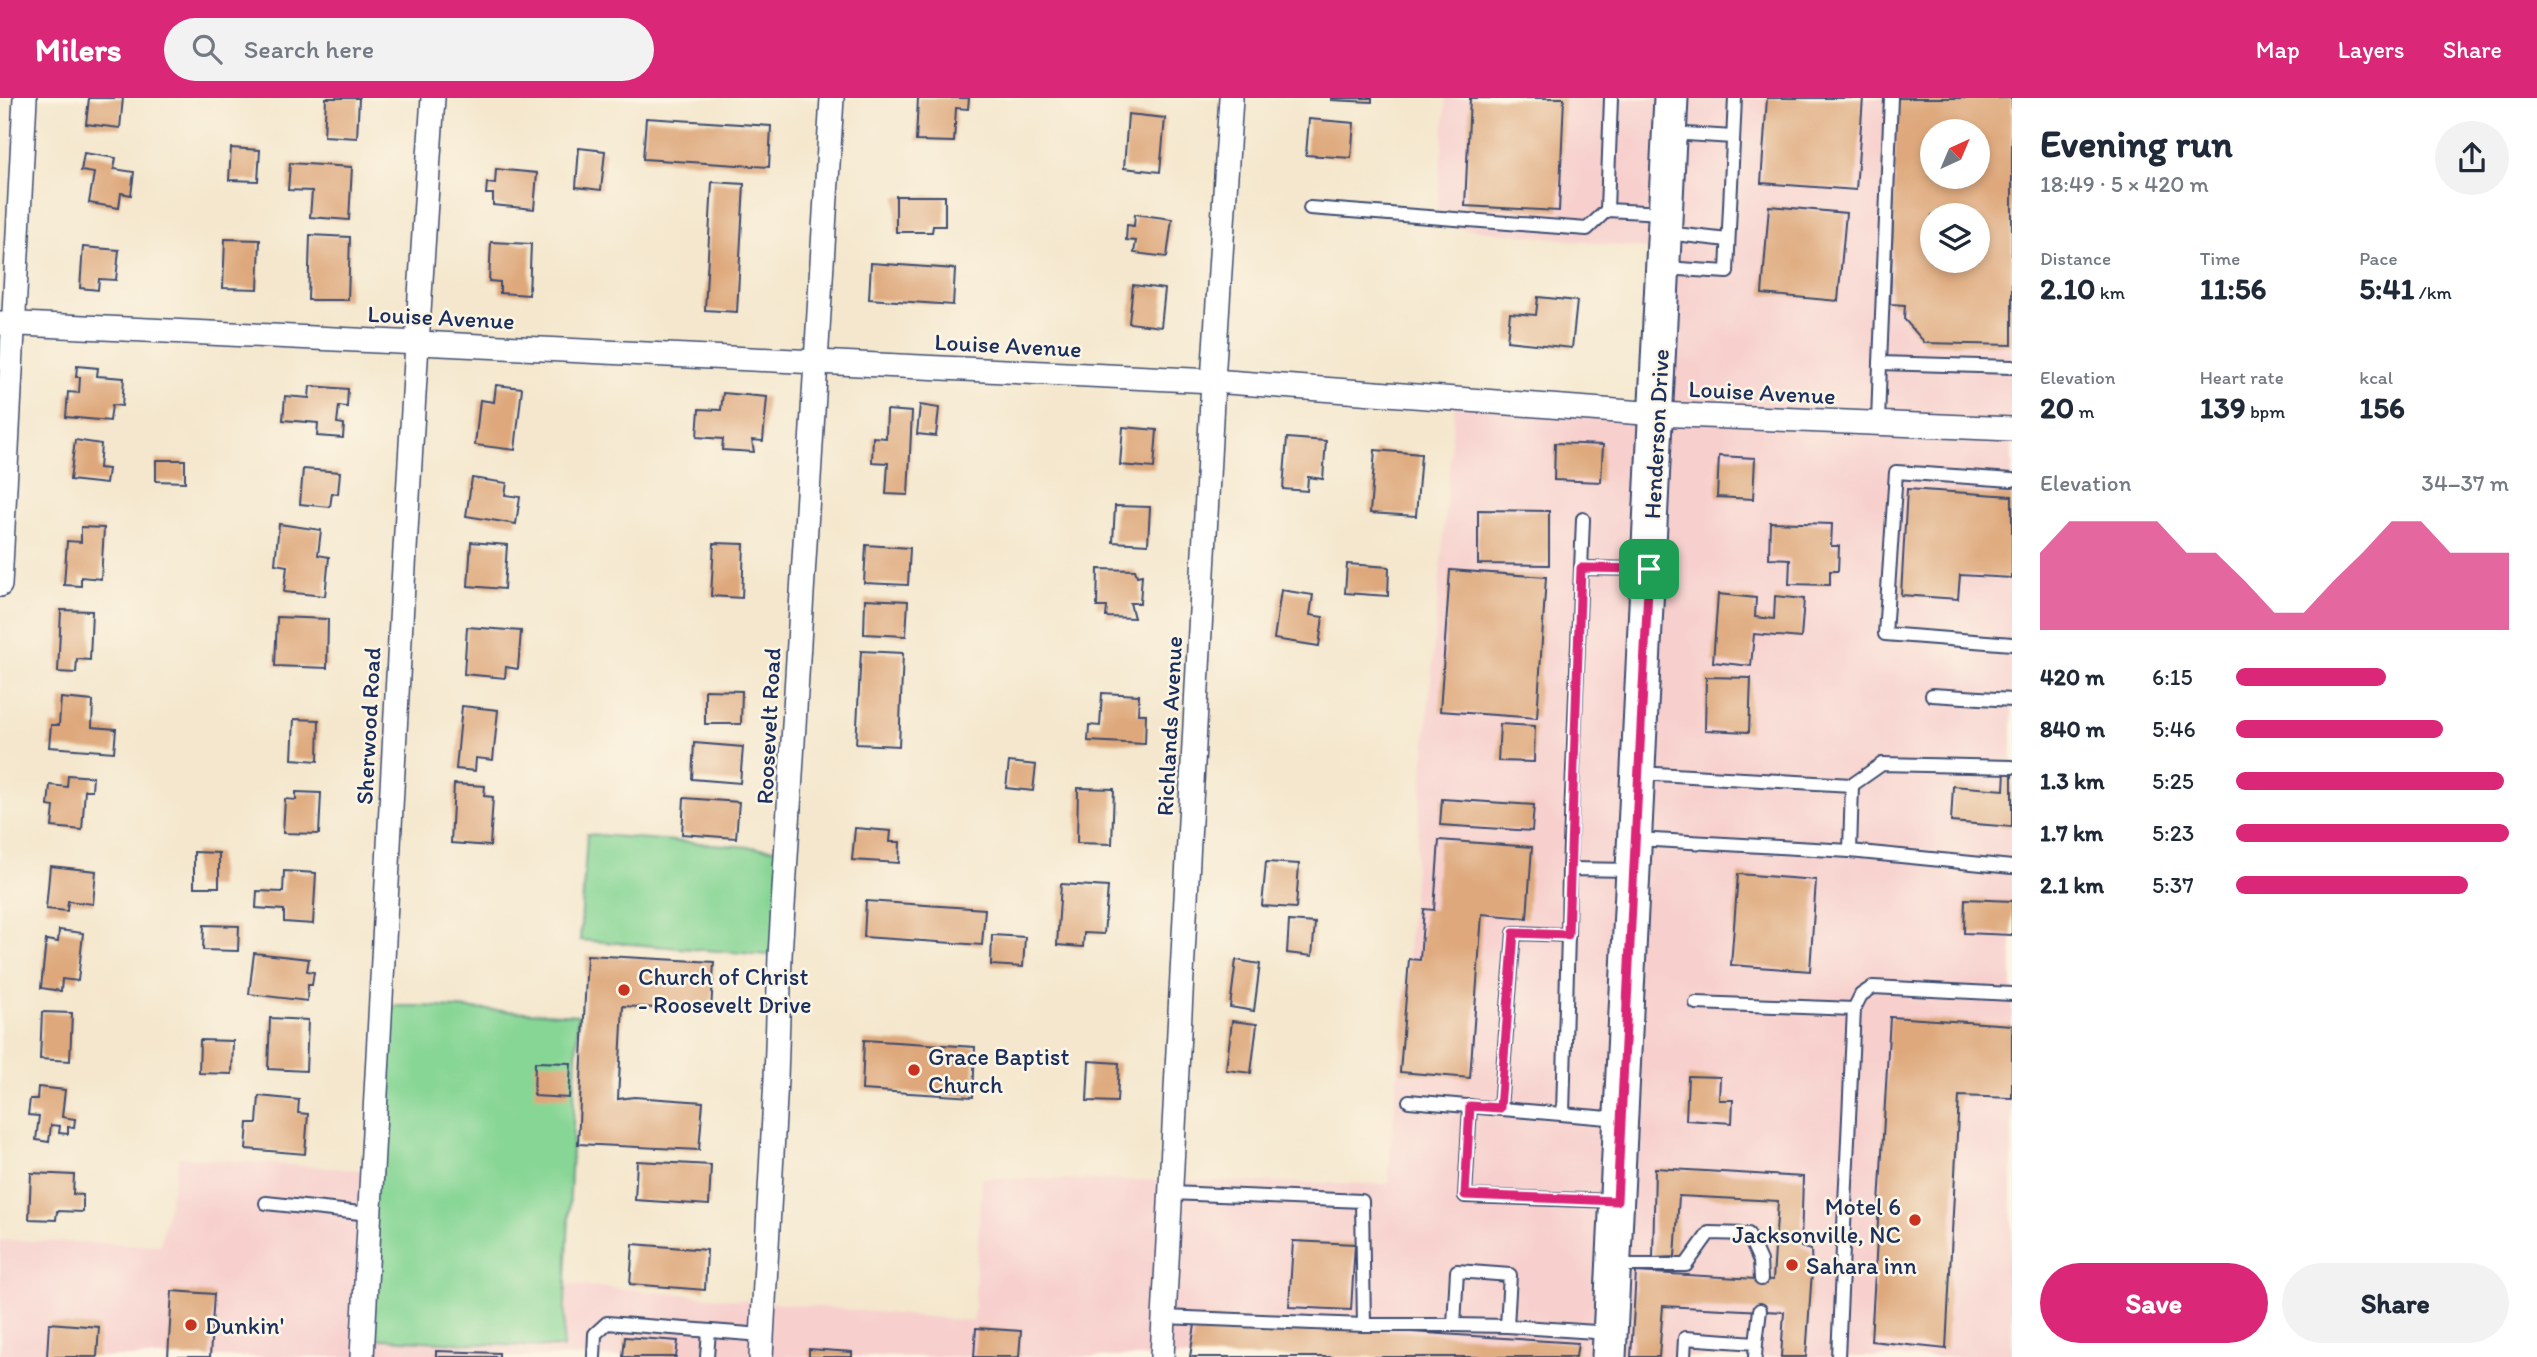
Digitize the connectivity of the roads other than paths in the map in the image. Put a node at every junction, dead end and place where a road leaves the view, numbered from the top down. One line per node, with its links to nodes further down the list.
1 (25, 98): 16 (street)
2 (432, 98): 17 (street, Sherwood Road)
3 (832, 98): 18 (street, Roosevelt Road)
4 (1231, 98): 21 (street, Richlands Avenue)
5 (1611, 98): 12 (lane)
6 (1671, 98): 9 (main road, Henderson Drive)
7 (1735, 98): 10 (lane)
8 (1891, 98): 19 (lane)
9 (1670, 133): 10 (lane); 13 (main road, Henderson Drive)
10 (1733, 137): 14 (lane)
11 (1310, 208): 12 (lane)
12 (1608, 210): 13 (lane)
13 (1665, 223): 14 (lane); 15 (main road, Henderson Drive)
14 (1728, 240): 15 (lane)
15 (1664, 268): 22 (main road, Henderson Drive)
16 (7, 323): 17 (street, Louise Avenue); 29 (street)
17 (416, 342): 18 (street, Louise Avenue); 52 (street, Sherwood Road)
18 (815, 361): 21 (street, Louise Avenue); 63 (street, Roosevelt Road)
19 (1880, 363): 20 (lane); 23 (lane)
20 (2012, 368)
21 (1213, 381): 22 (street, Louise Avenue); 49 (street, Richlands Avenue)
22 (1657, 414): 23 (street, Louise Avenue); 28 (main road, Henderson Drive)
23 (1878, 423): 24 (street, Louise Avenue)
24 (2012, 429)
25 (2012, 480): 30 (lane)
26 (1583, 519): 27 (lane)
27 (1581, 568): 28 (lane); 39 (lane)
28 (1649, 569): 34 (main road, Henderson Drive)
29 (0, 585)
30 (2012, 644)
31 (1932, 695): 32 (lane)
32 (2012, 700)
33 (2012, 767): 35 (lane)
34 (1639, 773): 35 (lane); 37 (main road, Henderson Drive)
35 (1852, 785): 36 (lane)
36 (1850, 851): 37 (lane); 38 (lane)
37 (1634, 854): 39 (lane); 48 (main road, Henderson Drive)
38 (2012, 867)
39 (1569, 869): 40 (lane)
40 (1568, 935): 46 (lane); 47 (lane)
41 (2012, 994): 43 (lane)
42 (1696, 1003): 43 (lane)
43 (1854, 1009): 70 (lane)
44 (1409, 1101): 45 (lane)
45 (1470, 1106): 46 (lane); 50 (lane)
46 (1500, 1108): 47 (lane)
47 (1563, 1113): 48 (lane)
48 (1621, 1119): 50 (main road, Henderson Drive)
49 (1171, 1193): 56 (street, Richlands Avenue); 57 (lane)
50 (1617, 1201): 53 (main road, Henderson Drive)
51 (266, 1203): 52 (lane)
52 (370, 1214): 64 (street, Sherwood Road)
53 (1613, 1265): 54 (lane); 62 (main road, Henderson Drive)
54 (1761, 1279)
55 (1760, 1310): 61 (lane)
56 (1164, 1317): 57 (lane); 67 (street, Richlands Avenue)
57 (1364, 1325): 58 (lane)
58 (1454, 1325): 59 (lane); 59 (lane)
59 (1507, 1326): 62 (lane)
60 (709, 1331): 63 (lane); 65 (lane); 66 (lane)
61 (1756, 1343): 68 (lane); 69 (lane)
62 (1610, 1345)
63 (762, 1346)
64 (362, 1357)
65 (594, 1357)
66 (707, 1357)
67 (1162, 1357)
68 (1684, 1357)
69 (1755, 1357)
70 (1838, 1357)

